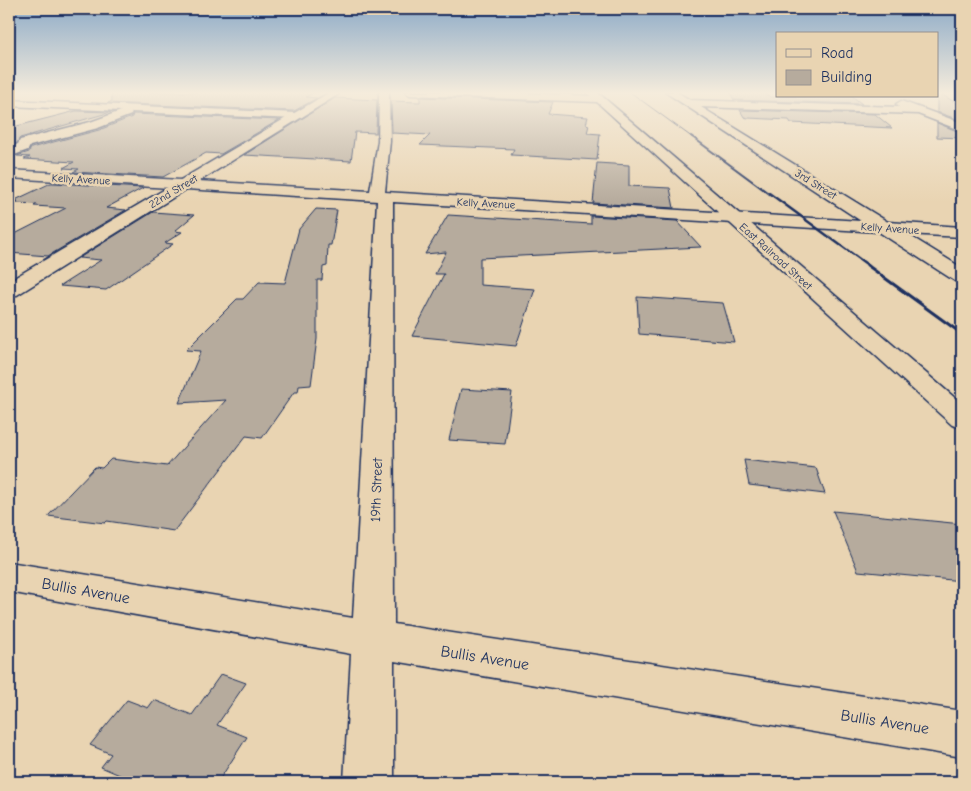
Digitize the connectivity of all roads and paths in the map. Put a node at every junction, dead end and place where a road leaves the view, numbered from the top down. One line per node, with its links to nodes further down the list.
1 (79, 129): 6 (street)
2 (275, 129): 10 (street, 22nd Street)
3 (384, 129): 11 (street, 19th Street)
4 (633, 129): 12 (street, East Railroad Street)
5 (730, 129): 13 (street, 3rd Street)
6 (25, 143): 7 (street); 8 (street)
7 (9, 146)
8 (9, 153)
9 (9, 174): 10 (street, Kelly Avenue)
10 (184, 185): 11 (street, Kelly Avenue); 16 (street, 22nd Street)
11 (381, 197): 12 (street, Kelly Avenue); 19 (street, 19th Street)
12 (735, 219): 13 (street, Kelly Avenue); 17 (street, East Railroad Street)
13 (884, 228): 14 (street, Kelly Avenue); 15 (street, 3rd Street)
14 (962, 232)
15 (962, 277)
16 (13, 284)
17 (962, 419)
18 (9, 577): 19 (street, Bullis Avenue)
19 (372, 639): 20 (street, Bullis Avenue); 21 (street, 19th Street)
20 (962, 734)
21 (368, 782)

